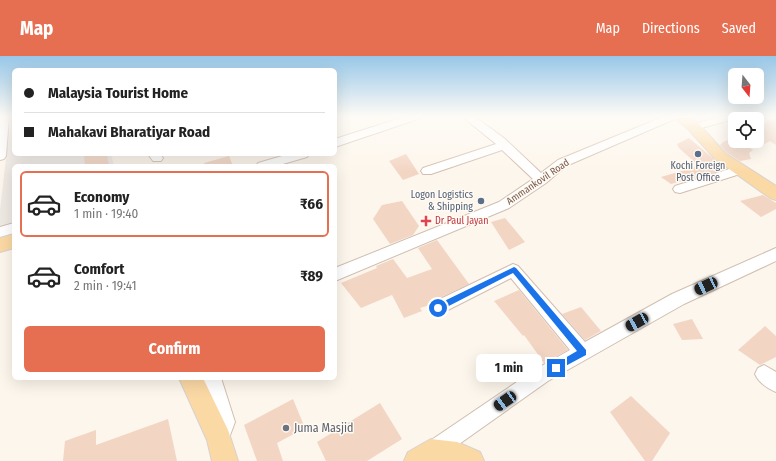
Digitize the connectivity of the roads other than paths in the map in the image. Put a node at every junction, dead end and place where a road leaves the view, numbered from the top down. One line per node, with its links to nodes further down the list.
1 (2, 135): 8 (street)
2 (360, 135): 6 (street)
3 (491, 135): 7 (street)
4 (627, 135): 13 (street, Ammankovil Road)
5 (701, 135): 11 (main road)
6 (337, 142)
7 (504, 145): 12 (street); 13 (street)
8 (0, 156)
9 (296, 156): 10 (street)
10 (269, 164)
11 (739, 170): 14 (street); 15 (main road)
12 (427, 171)
13 (541, 180): 21 (street, Ammankovil Road)
14 (680, 189)
15 (776, 194)
16 (12, 229): 17 (street)
17 (0, 232)
18 (12, 242): 19 (main road)
19 (0, 245)
20 (776, 254): 23 (street)
21 (337, 274)
22 (438, 308): 23 (street)
23 (583, 352): 27 (street)
24 (192, 380): 26 (main road)
25 (213, 380): 26 (street)
26 (222, 450)
27 (424, 457): 28 (main road)
28 (471, 461)

